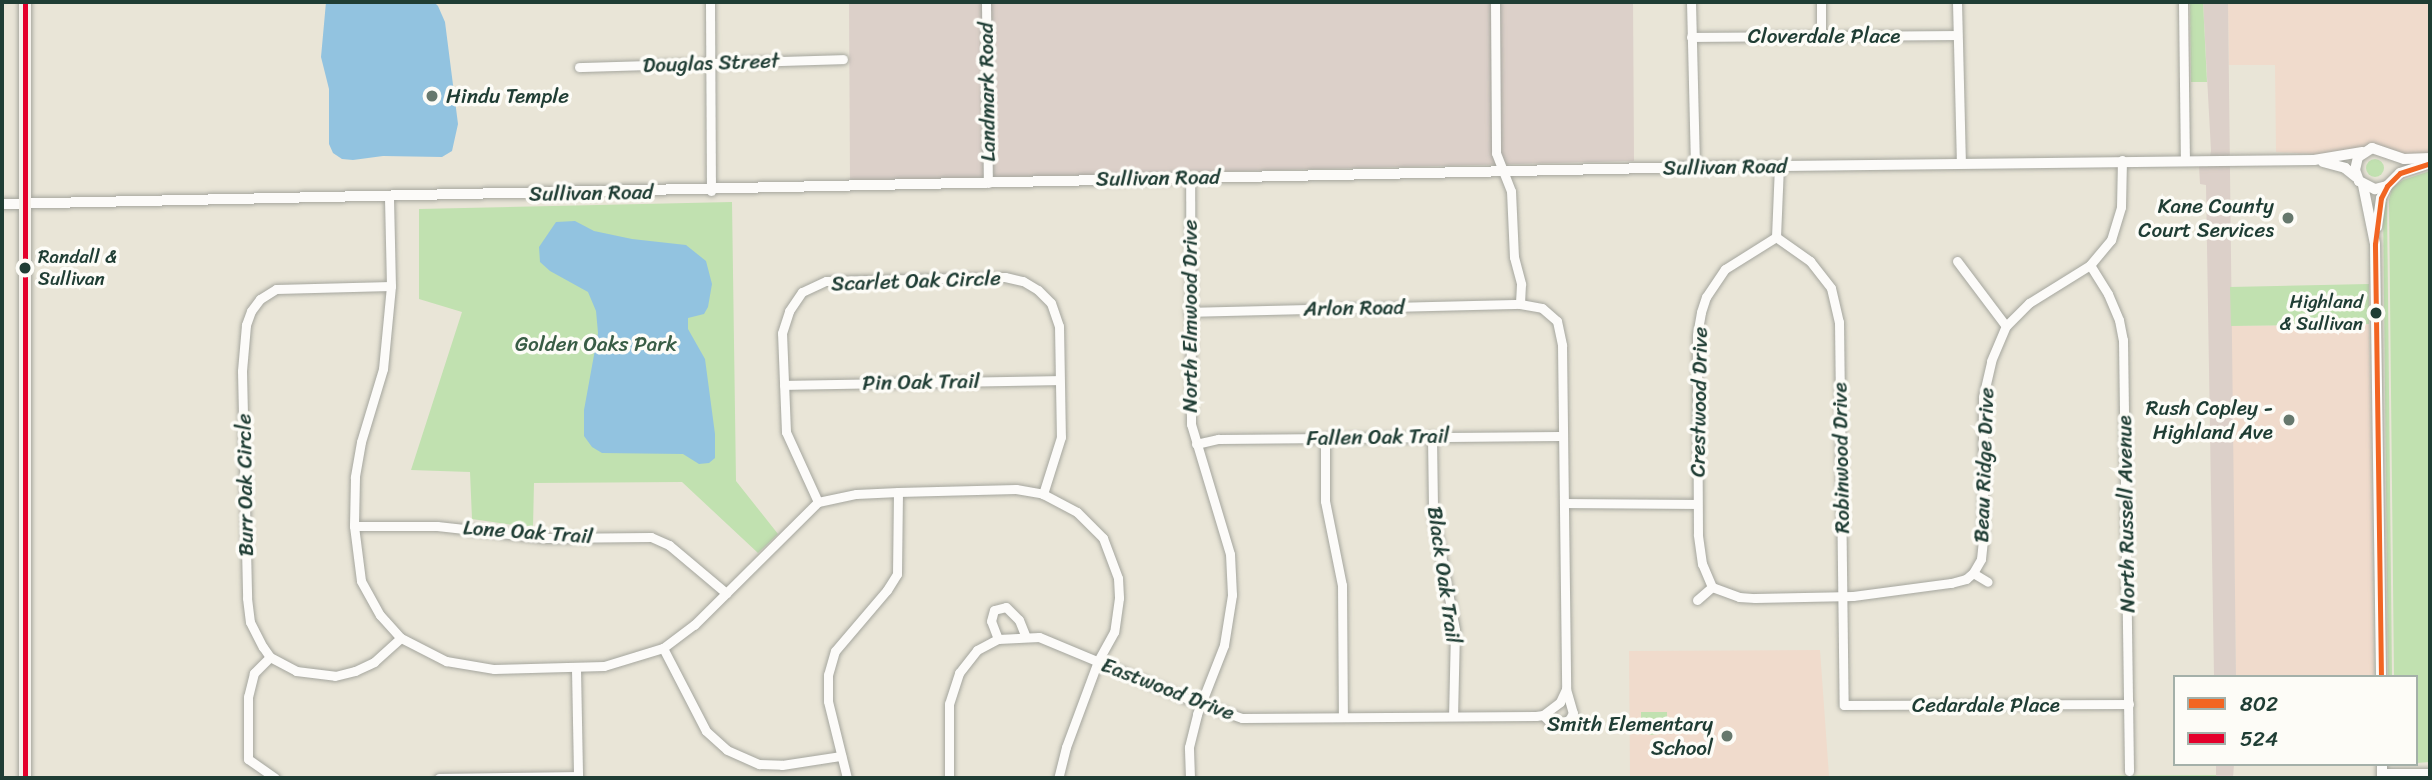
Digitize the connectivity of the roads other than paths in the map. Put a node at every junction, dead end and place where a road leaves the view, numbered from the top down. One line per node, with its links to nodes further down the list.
1 (24, 2): 32 (main road)
2 (710, 2): 13 (street)
3 (986, 2): 28 (street, Landmark Road)
4 (1495, 2): 24 (street)
5 (1691, 2): 11 (street)
6 (1821, 2): 9 (street)
7 (1956, 2): 10 (street)
8 (2183, 2): 17 (street)
9 (1821, 35): 10 (street, Cloverdale Place); 11 (street, Cloverdale Place)
10 (1956, 35): 21 (street)
11 (1691, 37): 23 (street)
12 (843, 59): 13 (street, Douglas Street)
13 (710, 63): 14 (street, Douglas Street); 29 (street)
14 (579, 67)
15 (2362, 152): 16 (street, Sullivan Road); 19 (street, Sullivan Road); 26 (street)
16 (2392, 156): 20 (street, Sullivan Road); 27 (street)
17 (2185, 159): 18 (street, Sullivan Road); 19 (street, Sullivan Road)
18 (2122, 160): 21 (street, Sullivan Road); 36 (street, Beau Ridge Drive)
19 (2314, 160): 26 (street, Sullivan Road)
20 (2430, 160): 27 (street, Sullivan Road)
21 (1961, 162): 22 (street, Sullivan Road)
22 (1779, 166): 23 (street, Sullivan Road); 33 (street)
23 (1695, 167): 24 (street, Sullivan Road)
24 (1505, 172): 25 (street, Sullivan Road); 38 (street)
25 (1190, 177): 28 (street, Sullivan Road); 39 (street, North Elmwood Drive)
26 (2360, 181): 27 (street, Sullivan Road); 34 (street)
27 (2390, 182): 34 (street)
28 (988, 183): 29 (street, Sullivan Road)
29 (711, 191): 30 (street, Sullivan Road)
30 (389, 198): 32 (street, Sullivan Road); 37 (street)
31 (2, 204): 32 (street, Sullivan Road)
32 (25, 204): 79 (main road)
33 (1776, 237): 51 (street, Crestwood Drive); 57 (street, Robinwood Drive)
34 (2375, 244): 66 (street)
35 (1957, 261): 40 (street)
36 (2091, 265): 40 (street, Beau Ridge Drive); 69 (street, North Russell Avenue)
37 (391, 286): 52 (street); 63 (street, Burr Oak Circle)
38 (1520, 304): 39 (street, Arlon Road); 44 (street, Eastwood Drive)
39 (1189, 312): 46 (street, North Elmwood Drive)
40 (2006, 326): 53 (street, Beau Ridge Drive)
41 (1059, 380): 42 (street, Pin Oak Trail); 42 (street, Scarlet Oak Circle); 48 (street, Scarlet Oak Circle)
42 (784, 385): 49 (street, Scarlet Oak Circle)
43 (1432, 436): 44 (street, Fallen Oak Trail); 45 (street, Fallen Oak Trail); 71 (street, Black Oak Trail)
44 (1561, 436): 50 (street, Eastwood Drive)
45 (1325, 438): 46 (street, Fallen Oak Trail); 73 (street)
46 (1196, 444): 68 (street, North Elmwood Drive)
47 (898, 492): 48 (street); 49 (street); 74 (street)
48 (1043, 494): 64 (street)
49 (818, 502): 56 (street)
50 (1564, 503): 51 (street); 67 (street, Eastwood Drive)
51 (1697, 504): 55 (street, Crestwood Drive)
52 (354, 526): 56 (street, Lone Oak Trail); 60 (street)
53 (1973, 573): 54 (street, Beau Ridge Drive); 57 (street, Beau Ridge Drive)
54 (1988, 582)
55 (1712, 587): 57 (street); 58 (street)
56 (726, 593): 62 (street)
57 (1842, 596): 70 (street, Robinwood Drive)
58 (1697, 600)
59 (1026, 637): 61 (street, Eastwood Drive); 61 (street); 64 (street, Eastwood Drive)
60 (401, 638): 63 (street); 65 (street)
61 (998, 639): 83 (street)
62 (663, 648): 65 (street); 74 (street)
63 (270, 657): 80 (street)
64 (1098, 662): 68 (street, Eastwood Drive); 84 (street)
65 (576, 669): 78 (street)
66 (2381, 675)
67 (1566, 689): 72 (street); 72 (street, Eastwood Drive)
68 (1200, 704): 73 (street, Eastwood Drive); 85 (street, North Elmwood Drive)
69 (2129, 704): 70 (street, Cedardale Place); 75 (street, North Russell Avenue)
70 (1844, 705)
71 (1452, 715): 72 (street, Eastwood Drive); 73 (street, Eastwood Drive)
72 (1544, 715)
73 (1343, 716)
74 (841, 756): 82 (street)
75 (2129, 771)
76 (2382, 772): 77 (street)
77 (2430, 773)
78 (578, 777): 81 (street)
79 (25, 778)
80 (275, 778)
81 (439, 778)
82 (847, 778)
83 (949, 778)
84 (1058, 778)
85 (1190, 778)

